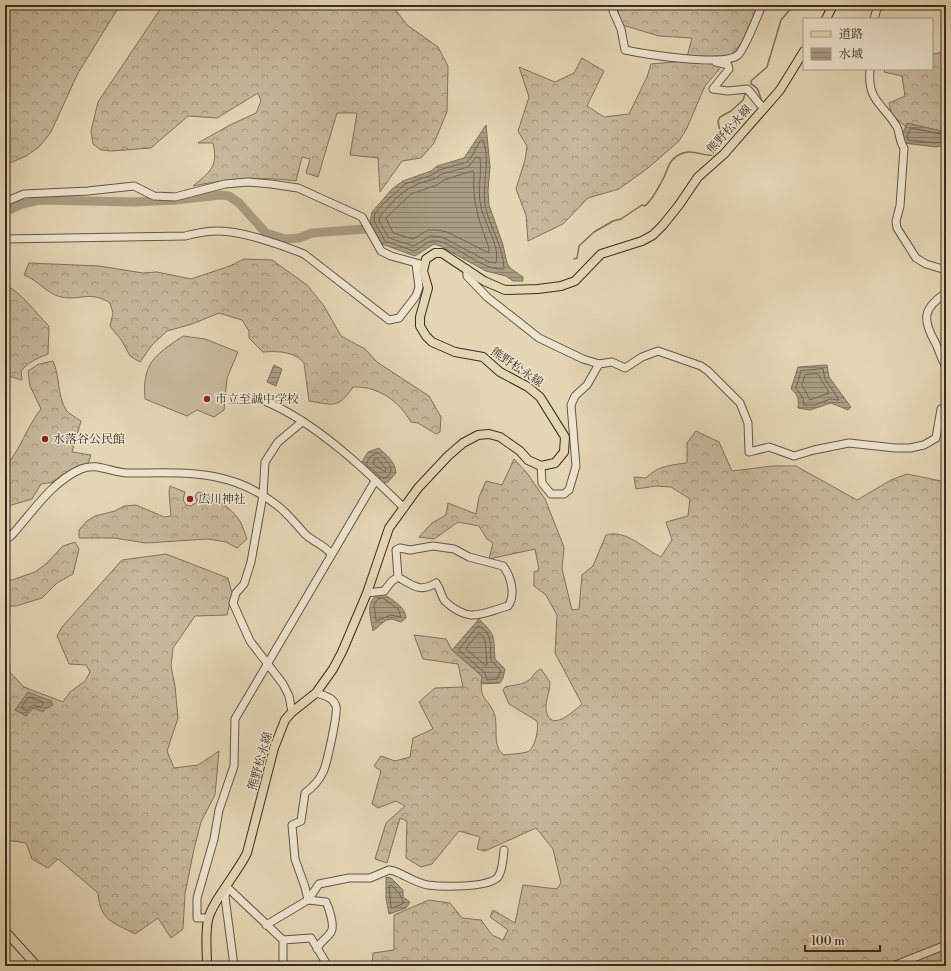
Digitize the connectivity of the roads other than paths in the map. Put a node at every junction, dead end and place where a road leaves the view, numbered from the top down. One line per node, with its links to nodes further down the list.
1 (613, 5): 8 (street)
2 (762, 5): 8 (street)
3 (833, 5): 5 (main road)
4 (878, 5): 6 (street)
5 (826, 18)
6 (874, 18)
7 (803, 53): 10 (main road, 熊野松永線)
8 (711, 59): 10 (street)
9 (870, 70): 15 (street)
10 (764, 108): 14 (main road, 熊野松永線)
11 (5, 202): 13 (street)
12 (5, 239): 13 (street)
13 (420, 264): 14 (main road, 熊野松永線); 22 (main road, 熊野松永線)
14 (467, 269): 17 (street)
15 (946, 270)
16 (946, 293): 18 (street)
17 (599, 364): 20 (street); 23 (street)
18 (946, 367)
19 (267, 402): 21 (street)
20 (946, 406)
21 (302, 422): 25 (street); 26 (street)
22 (564, 452): 23 (street); 24 (main road)
23 (573, 452): 24 (street)
24 (541, 466): 27 (main road, 熊野松永線)
25 (375, 481): 27 (street); 29 (street)
26 (262, 495): 28 (street); 29 (street); 32 (street)
27 (404, 508): 31 (main road, 熊野松永線)
28 (5, 540)
29 (331, 554): 32 (street)
30 (398, 577): 30 (street); 31 (street)
31 (367, 593): 33 (main road, 熊野松永線)
32 (268, 666): 34 (street); 38 (street)
33 (316, 693): 34 (main road, 熊野松永線); 37 (street)
34 (292, 712): 36 (main road, 熊野松永線)
35 (504, 850): 37 (street)
36 (227, 887): 38 (main road, 熊野松永線); 39 (street); 46 (street)
37 (308, 900): 39 (street); 43 (street)
38 (208, 918): 45 (main road, 熊野松永線)
39 (266, 925): 41 (street)
40 (5, 931): 44 (main road)
41 (283, 940): 43 (street); 47 (street)
42 (946, 945): 49 (street)
43 (317, 949): 48 (street)
44 (38, 966)
45 (207, 966)
46 (234, 966)
47 (283, 966)
48 (328, 966)
49 (893, 966)

